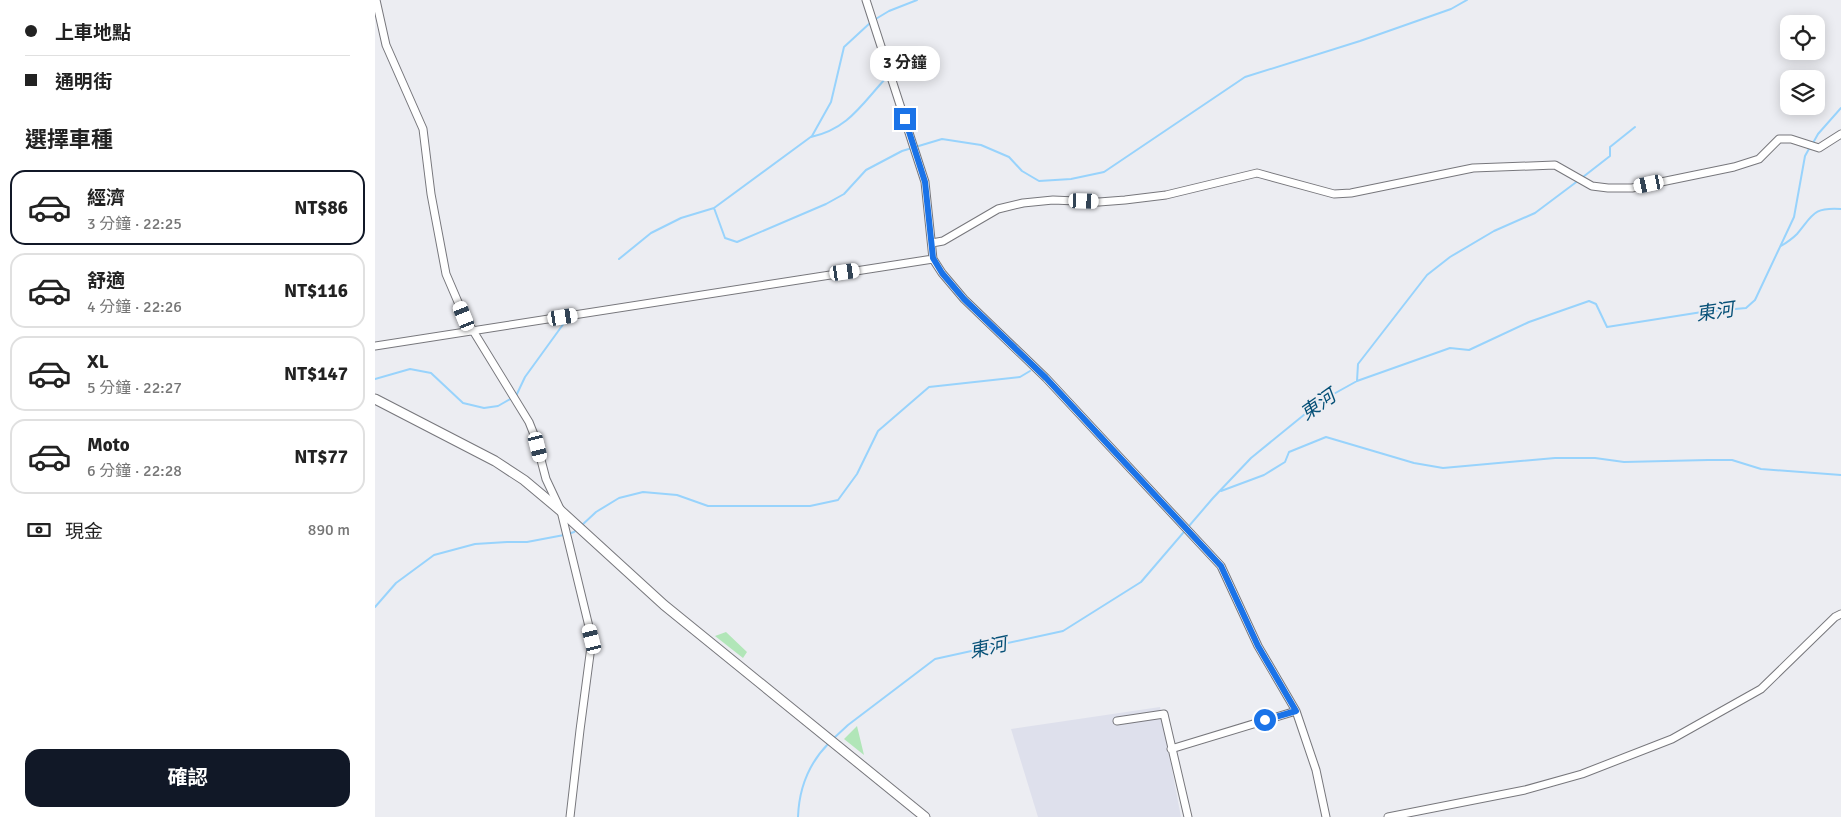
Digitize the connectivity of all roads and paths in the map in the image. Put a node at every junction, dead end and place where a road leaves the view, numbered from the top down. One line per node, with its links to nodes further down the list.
1 (376, 0): 6 (street)
2 (866, 0): 4 (street)
3 (1841, 134): 4 (street)
4 (932, 243): 5 (street)
5 (933, 258): 6 (street); 11 (street)
6 (474, 331): 7 (street); 9 (street)
7 (375, 346)
8 (375, 399): 9 (main road)
9 (561, 511): 14 (street); 15 (main road)
10 (1841, 614): 18 (street)
11 (1296, 711): 13 (street); 17 (street)
12 (1117, 721): 13 (street)
13 (1171, 749): 16 (street)
14 (570, 817)
15 (925, 817)
16 (1188, 817)
17 (1326, 817)
18 (1387, 817)

